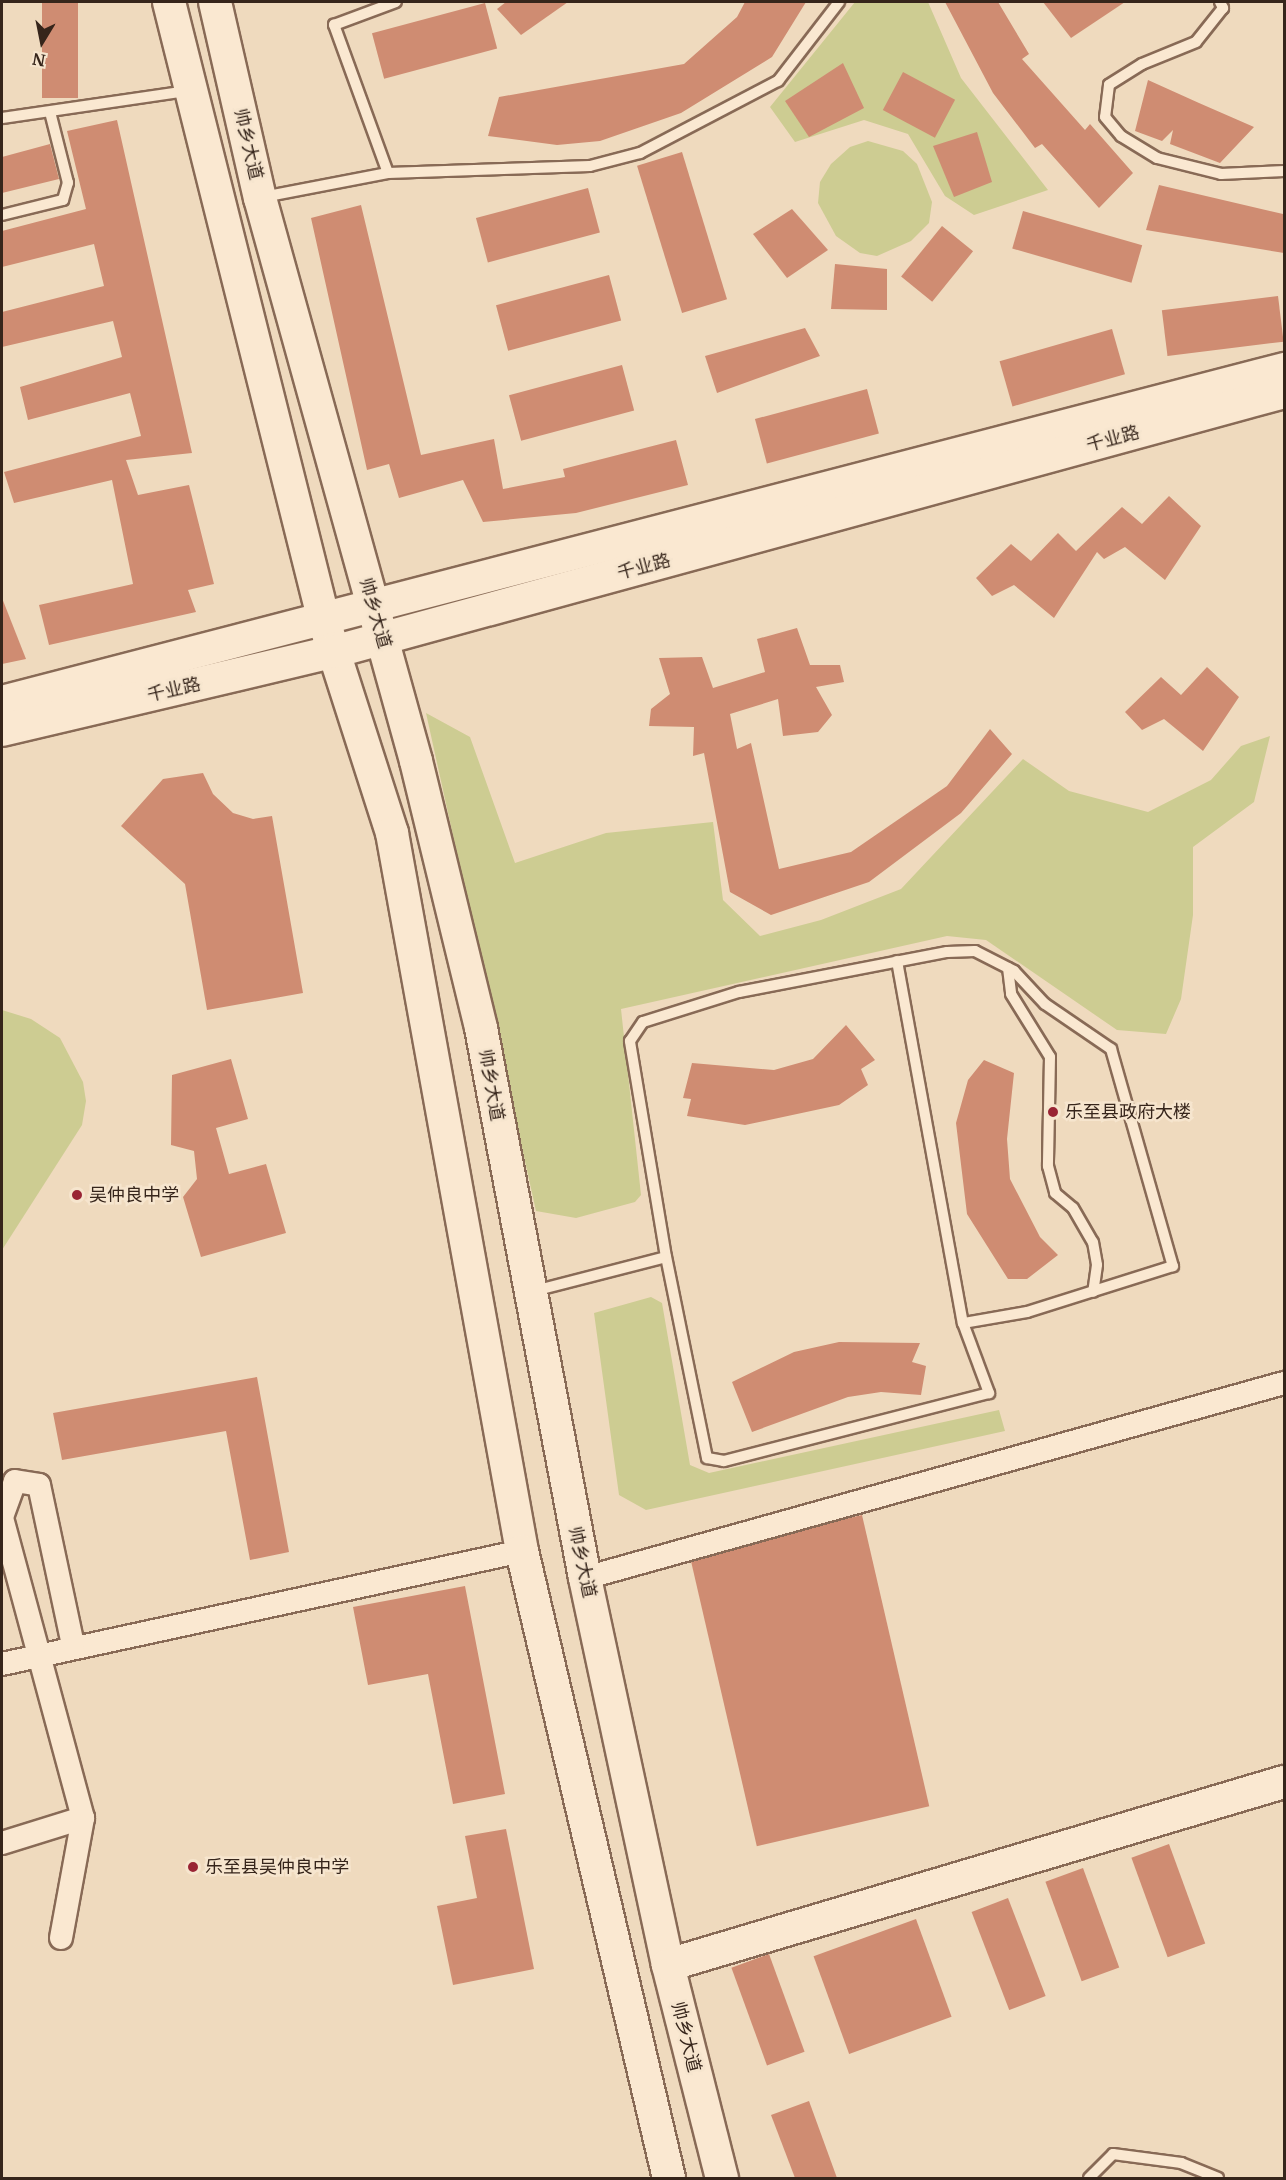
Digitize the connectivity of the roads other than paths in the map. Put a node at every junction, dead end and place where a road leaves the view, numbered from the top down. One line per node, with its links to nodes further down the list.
1 (169, 2): 6 (main road)
2 (215, 2): 11 (main road, 帅乡大道)
3 (396, 2): 10 (lane)
4 (839, 2): 10 (lane)
5 (1220, 2): 9 (lane)
6 (190, 91): 7 (lane); 16 (main road)
7 (50, 112): 8 (lane); 12 (lane)
8 (2, 118)
9 (1284, 171)
10 (388, 173): 11 (lane)
11 (260, 198): 15 (main road, 帅乡大道)
12 (2, 215)
13 (1284, 369): 15 (main road, 千业路)
14 (1284, 392): 17 (main road, 千业路)
15 (373, 607): 16 (main road, 千业路); 17 (main road, 帅乡大道)
16 (324, 621): 18 (main road); 19 (main road, 千业路)
17 (383, 639): 18 (main road, 千业路); 24 (main road, 帅乡大道)
18 (333, 652): 20 (main road, 千业路); 28 (main road)
19 (2, 702)
20 (2, 730)
21 (897, 961): 22 (lane); 23 (lane); 26 (lane)
22 (1008, 968): 25 (lane); 25 (lane)
23 (666, 1257): 24 (lane); 26 (lane)
24 (528, 1292): 29 (main road, 帅乡大道)
25 (1093, 1292): 26 (lane)
26 (963, 1323)
27 (1284, 1383): 29 (street)
28 (522, 1551): 30 (street); 38 (main road)
29 (585, 1578): 37 (main road, 帅乡大道)
30 (73, 1645): 31 (street); 31 (street)
31 (38, 1653): 32 (street); 34 (street)
32 (2, 1664)
33 (1284, 1782): 37 (main road)
34 (83, 1818): 35 (street); 36 (street)
35 (2, 1843)
36 (61, 1938)
37 (668, 1965): 39 (main road, 帅乡大道)
38 (669, 2178)
39 (722, 2178)
40 (1089, 2178): 41 (lane)
41 (1218, 2178)

